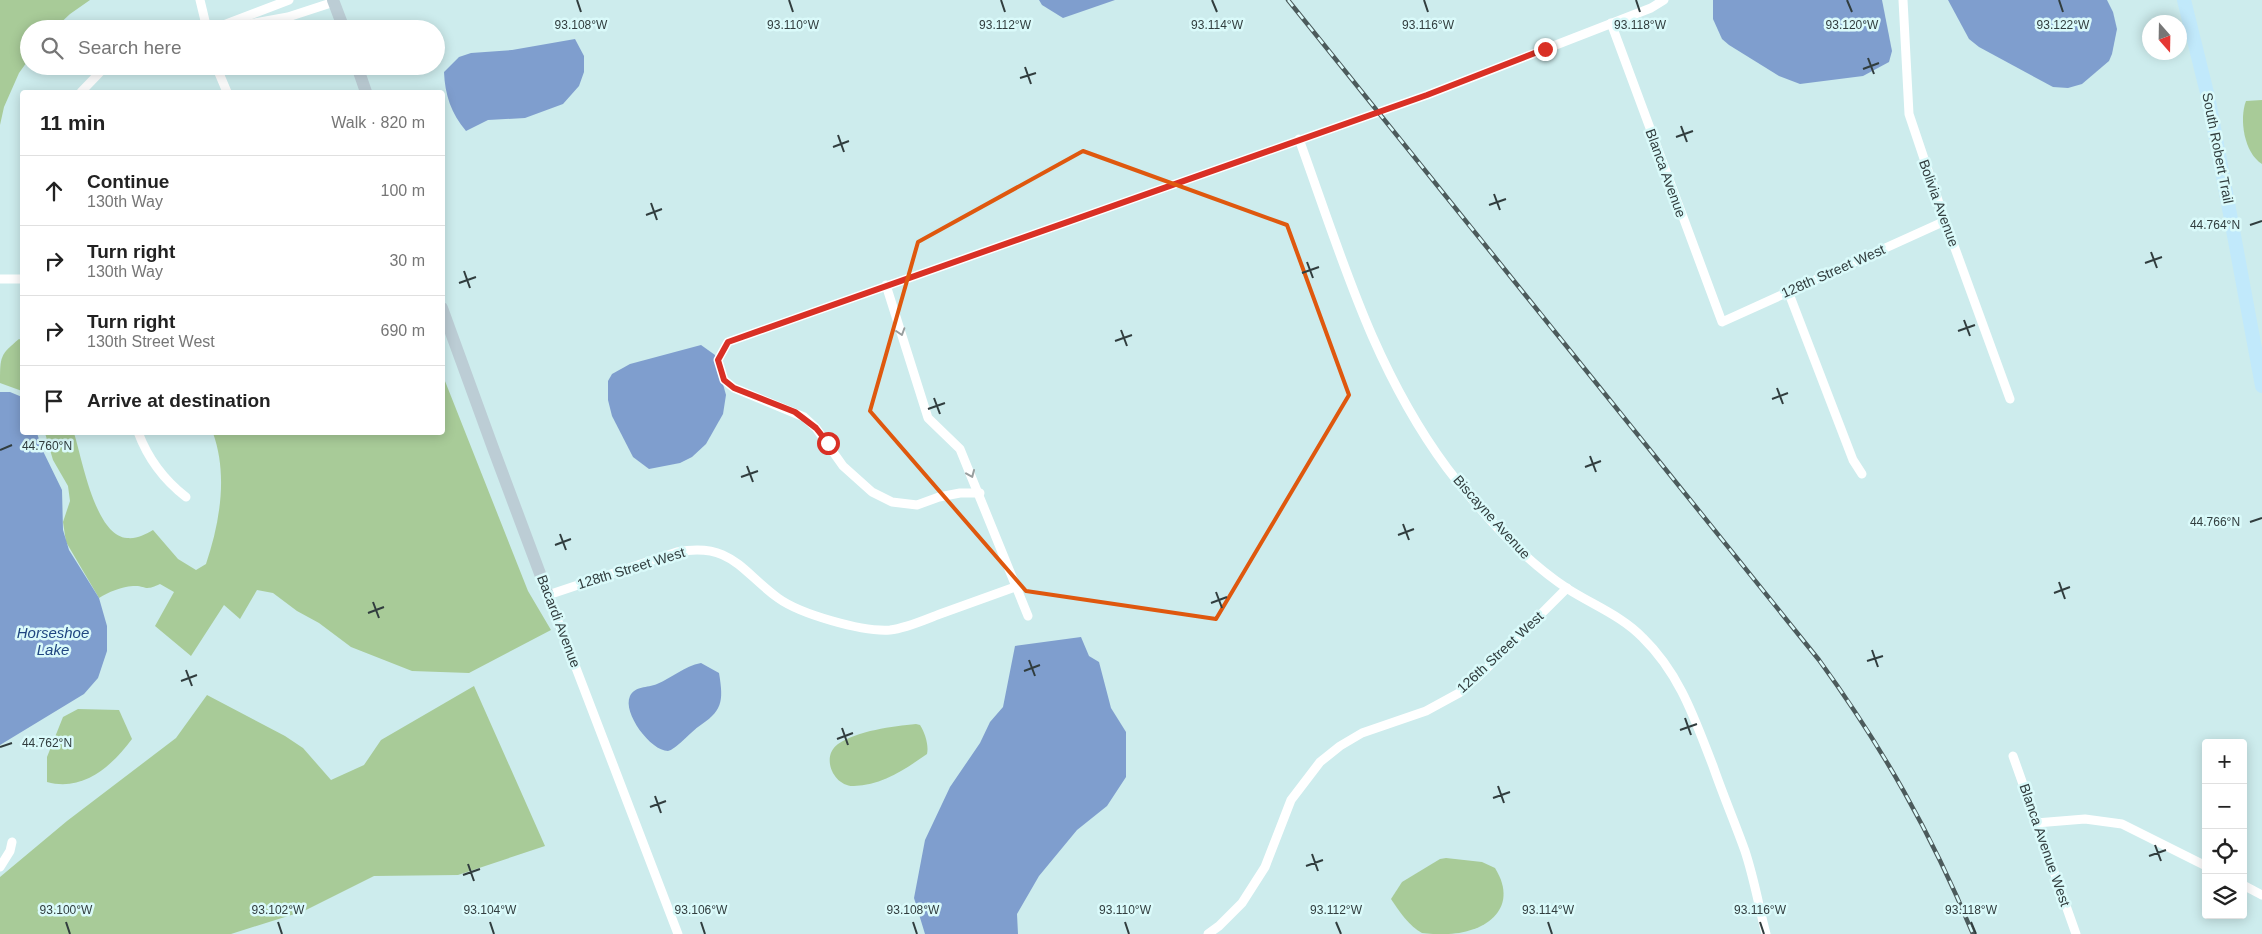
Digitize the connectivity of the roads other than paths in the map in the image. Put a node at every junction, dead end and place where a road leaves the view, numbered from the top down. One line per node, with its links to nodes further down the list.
1 (200, 0): 7 (street)
2 (289, 0): 8 (street)
3 (1664, 0): 11 (street)
4 (1903, 0): 19 (street, Bolivia Avenue)
5 (2184, 0): 26 (main road, South Robert Trail)
6 (334, 1): 9 (street); 10 (street)
7 (205, 20)
8 (237, 20)
9 (276, 20)
10 (341, 20)
11 (1611, 24): 18 (street); 25 (street, Blanca Avenue)
12 (98, 75): 15 (street)
13 (220, 75): 16 (street)
14 (360, 75): 17 (street)
15 (84, 90)
16 (227, 90)
17 (365, 90)
18 (1300, 139): 22 (street); 33 (street, Biscayne Avenue)
19 (1945, 221): 23 (street, 128th Street West); 27 (street, Bolivia Avenue)
20 (0, 279): 21 (street)
21 (20, 279)
22 (886, 285): 30 (street, one-way to 30); 30 (street)
23 (1788, 291): 25 (street, 128th Street West); 29 (street)
24 (445, 316): 34 (street, Bacardi Avenue)
25 (1722, 322)
26 (2262, 386)
27 (2010, 399)
28 (139, 435): 31 (street)
29 (1862, 474)
30 (980, 493): 32 (street)
31 (186, 498)
32 (1015, 586): 34 (street, 128th Street West); 35 (street)
33 (1567, 588): 44 (street, 126th Street West); 45 (street, Biscayne Avenue)
34 (548, 595): 43 (street, Bacardi Avenue)
35 (1028, 616)
36 (2014, 756): 37 (street, Blanca Avenue West)
37 (2036, 823): 39 (street); 46 (street, Blanca Avenue West)
38 (12, 842): 40 (street)
39 (2202, 864)
40 (0, 867)
41 (2247, 887): 42 (street)
42 (2262, 895)
43 (678, 934)
44 (1208, 934)
45 (1766, 934)
46 (2076, 934)

